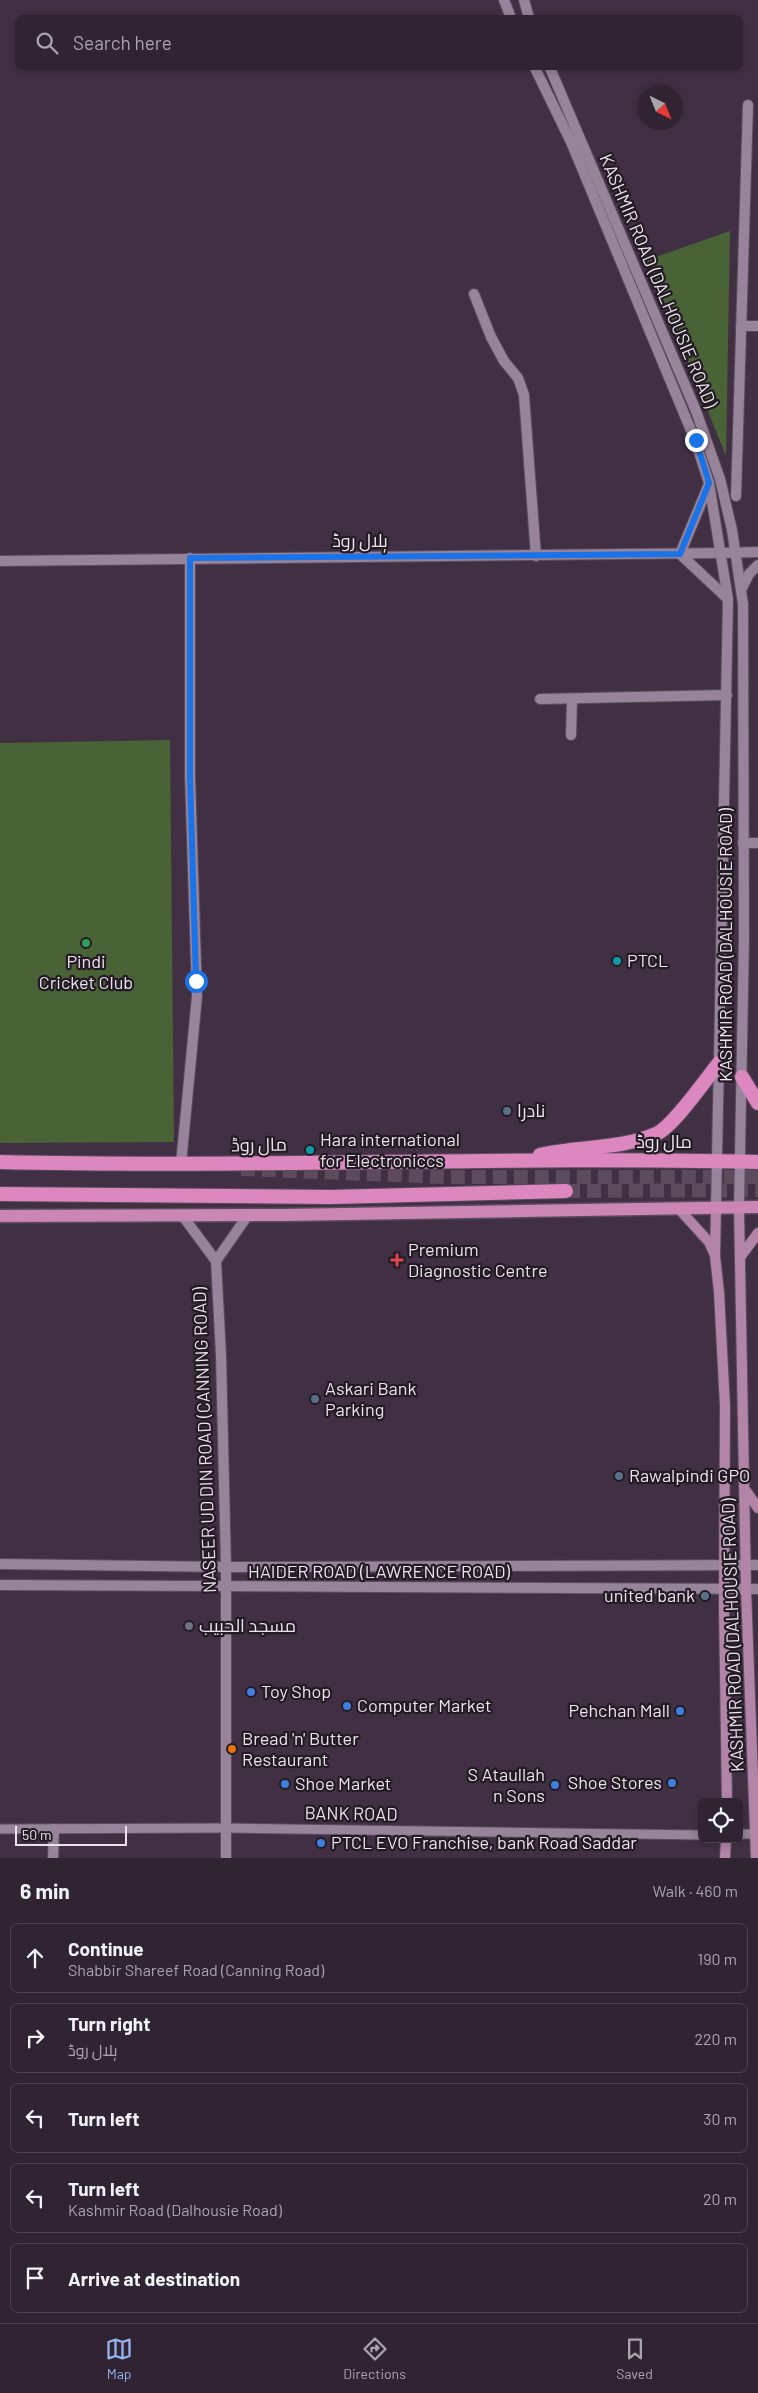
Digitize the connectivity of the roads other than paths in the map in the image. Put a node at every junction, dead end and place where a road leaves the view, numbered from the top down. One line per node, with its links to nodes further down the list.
1 (504, 0): 2 (street)
2 (510, 15)
3 (536, 70): 9 (street, KASHMIR ROAD (DALHOUSIE ROAD))
4 (551, 70): 12 (street, KASHMIR ROAD (DALHOUSIE ROAD))
5 (748, 105): 7 (street)
6 (474, 294): 15 (street)
7 (741, 326): 8 (street); 10 (street)
8 (758, 326)
9 (709, 483): 11 (street, KASHMIR ROAD (DALHOUSIE ROAD)); 14 (street)
10 (736, 496)
11 (720, 552): 12 (street, ہلال روڈ); 14 (street, ہلال روڈ); 20 (street, KASHMIR ROAD (DALHOUSIE ROAD))
12 (736, 552): 13 (street, ہلال روڈ); 19 (street, KASHMIR ROAD (DALHOUSIE ROAD))
13 (758, 552)
14 (680, 554): 15 (street, ہلال روڈ); 20 (street)
15 (536, 556): 16 (street, ہلال روڈ)
16 (190, 558): 17 (street, ہلال روڈ); 35 (street)
17 (0, 561)
18 (758, 564): 19 (street)
19 (742, 588): 26 (street, KASHMIR ROAD (DALHOUSIE ROAD))
20 (728, 599): 21 (street, KASHMIR ROAD (DALHOUSIE ROAD))
21 (728, 695): 23 (street); 27 (street, KASHMIR ROAD (DALHOUSIE ROAD))
22 (540, 699): 23 (street)
23 (572, 700): 24 (street)
24 (571, 735)
25 (758, 842): 26 (street)
26 (743, 843): 28 (street, KASHMIR ROAD (DALHOUSIE ROAD))
27 (719, 1063): 30 (highway); 31 (street, KASHMIR ROAD (DALHOUSIE ROAD))
28 (742, 1077): 29 (highway); 33 (street, KASHMIR ROAD (DALHOUSIE ROAD))
29 (758, 1103)
30 (515, 1161): 31 (highway, مال روڈ); 35 (highway, مال روڈ)
31 (718, 1161): 33 (highway, مال روڈ); 40 (street, KASHMIR ROAD (DALHOUSIE ROAD))
32 (0, 1162): 35 (highway, مال روڈ)
33 (740, 1162): 34 (highway, مال روڈ); 41 (street, KASHMIR ROAD (DALHOUSIE ROAD))
34 (758, 1162)
35 (181, 1164)
36 (566, 1191): 37 (highway)
37 (0, 1194)
38 (758, 1207): 41 (main road)
39 (678, 1208): 40 (main road); 43 (main road); 46 (main road)
40 (716, 1208): 41 (main road); 46 (main road, KASHMIR ROAD (DALHOUSIE ROAD))
41 (739, 1208): 47 (main road, KASHMIR ROAD (DALHOUSIE ROAD))
42 (182, 1215): 43 (main road); 44 (main road); 48 (street)
43 (248, 1215): 48 (street)
44 (0, 1216)
45 (758, 1233): 47 (main road)
46 (715, 1256): 52 (main road, KASHMIR ROAD (DALHOUSIE ROAD))
47 (741, 1256): 49 (main road, KASHMIR ROAD (DALHOUSIE ROAD))
48 (216, 1261): 54 (street, NASEER UD DIN ROAD (CANNING ROAD))
49 (746, 1490): 50 (main road); 53 (main road, KASHMIR ROAD (DALHOUSIE ROAD))
50 (758, 1508)
51 (0, 1564): 54 (street)
52 (725, 1565): 53 (street); 54 (street); 58 (main road, KASHMIR ROAD (DALHOUSIE ROAD))
53 (753, 1565): 59 (main road, KASHMIR ROAD (DALHOUSIE ROAD))
54 (226, 1567): 56 (street, NASEER UD DIN ROAD (CANNING ROAD))
55 (0, 1585): 56 (street, HAIDER ROAD (LAWRENCE ROAD))
56 (226, 1587): 58 (street, HAIDER ROAD (LAWRENCE ROAD)); 62 (street, NASEER UD DIN ROAD (CANNING ROAD))
57 (758, 1589): 59 (street, HAIDER ROAD (LAWRENCE ROAD))
58 (725, 1590): 59 (street, HAIDER ROAD (LAWRENCE ROAD)); 60 (main road, KASHMIR ROAD (DALHOUSIE ROAD))
59 (746, 1590): 65 (main road, KASHMIR ROAD (DALHOUSIE ROAD))
60 (727, 1798)
61 (0, 1828): 63 (street, BANK ROAD)
62 (226, 1828): 63 (street, BANK ROAD); 66 (street, BANK ROAD); 69 (street, NASEER UD DIN ROAD (CANNING ROAD))
63 (54, 1829): 68 (street)
64 (743, 1834): 65 (street)
65 (756, 1834): 71 (main road, KASHMIR ROAD (DALHOUSIE ROAD))
66 (698, 1835)
67 (726, 1843): 70 (main road)
68 (53, 1858)
69 (226, 1858)
70 (725, 1858)
71 (756, 1858)

